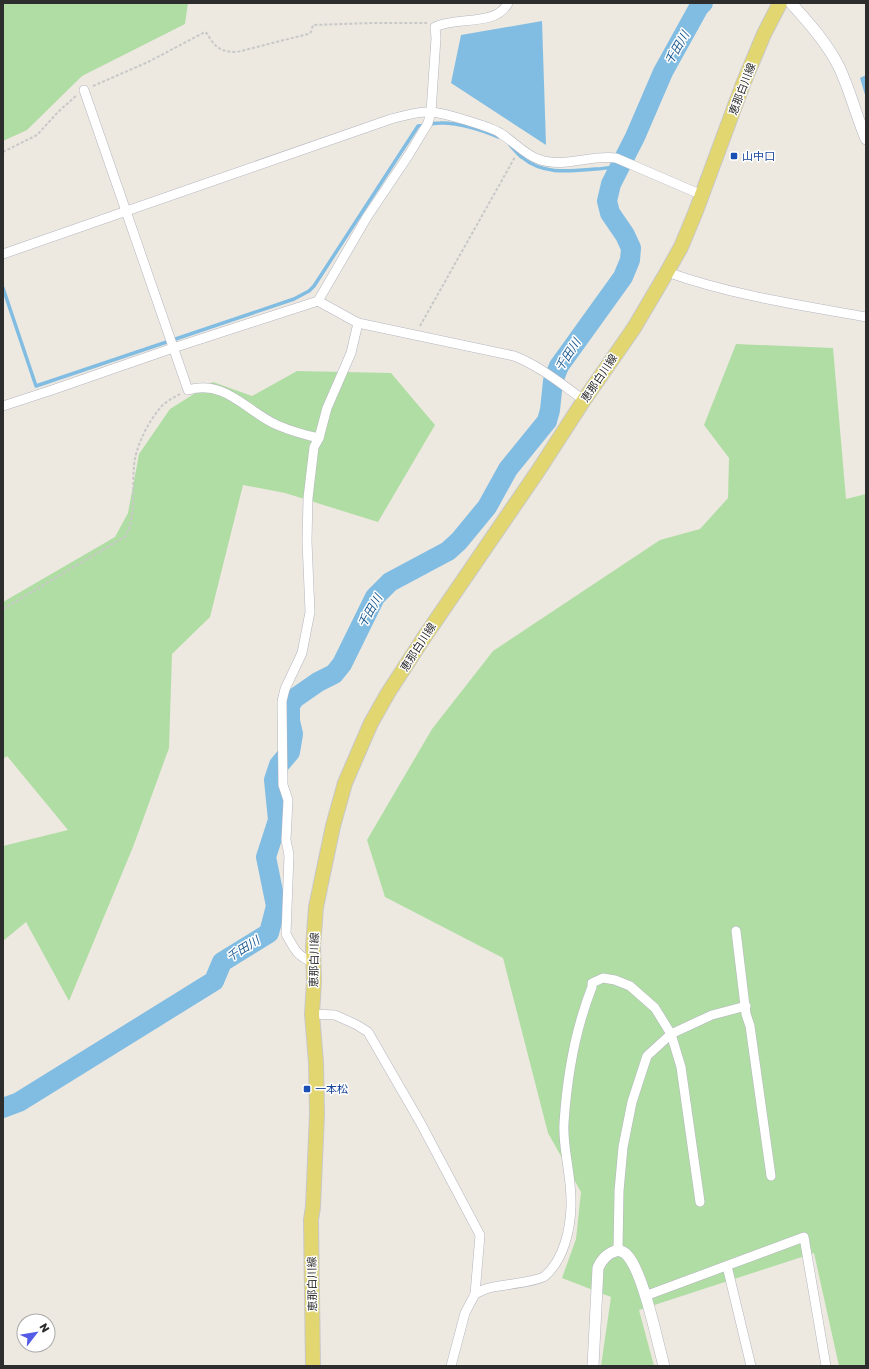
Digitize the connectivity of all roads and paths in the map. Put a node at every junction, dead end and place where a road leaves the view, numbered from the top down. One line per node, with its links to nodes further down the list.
1 (508, 3): 4 (street)
2 (780, 3): 10 (main road, 恵那白川線)
3 (791, 3): 7 (street)
4 (435, 27): 5 (path); 6 (street)
5 (84, 90): 9 (path); 11 (street)
6 (431, 112): 8 (street); 11 (street); 14 (street)
7 (866, 139)
8 (523, 149): 10 (street); 17 (path)
9 (3, 152)
10 (702, 195): 13 (main road, 恵那白川線)
11 (126, 212): 12 (street); 18 (street)
12 (3, 254)
13 (668, 272): 15 (street); 20 (main road, 恵那白川線)
14 (318, 301): 16 (street); 18 (street)
15 (866, 317)
16 (358, 323): 17 (street); 22 (street)
17 (415, 335): 20 (street)
18 (173, 348): 19 (street); 21 (street)
19 (188, 390): 22 (street); 23 (path)
20 (584, 400): 25 (main road, 恵那白川線)
21 (3, 406)
22 (319, 438): 25 (street)
23 (3, 609)
24 (736, 931): 26 (street)
25 (314, 963): 27 (main road, 恵那白川線)
26 (746, 1006): 28 (street); 29 (street)
27 (312, 1014): 33 (street); 35 (main road, 恵那白川線)
28 (671, 1034): 30 (street); 31 (street); 33 (street)
29 (771, 1176)
30 (700, 1202)
31 (618, 1250): 34 (street); 37 (street)
32 (727, 1266): 34 (street); 39 (street); 40 (street)
33 (475, 1294): 36 (street)
34 (645, 1296): 38 (street)
35 (313, 1366)
36 (451, 1366)
37 (593, 1366)
38 (664, 1366)
39 (751, 1366)
40 (826, 1366)

